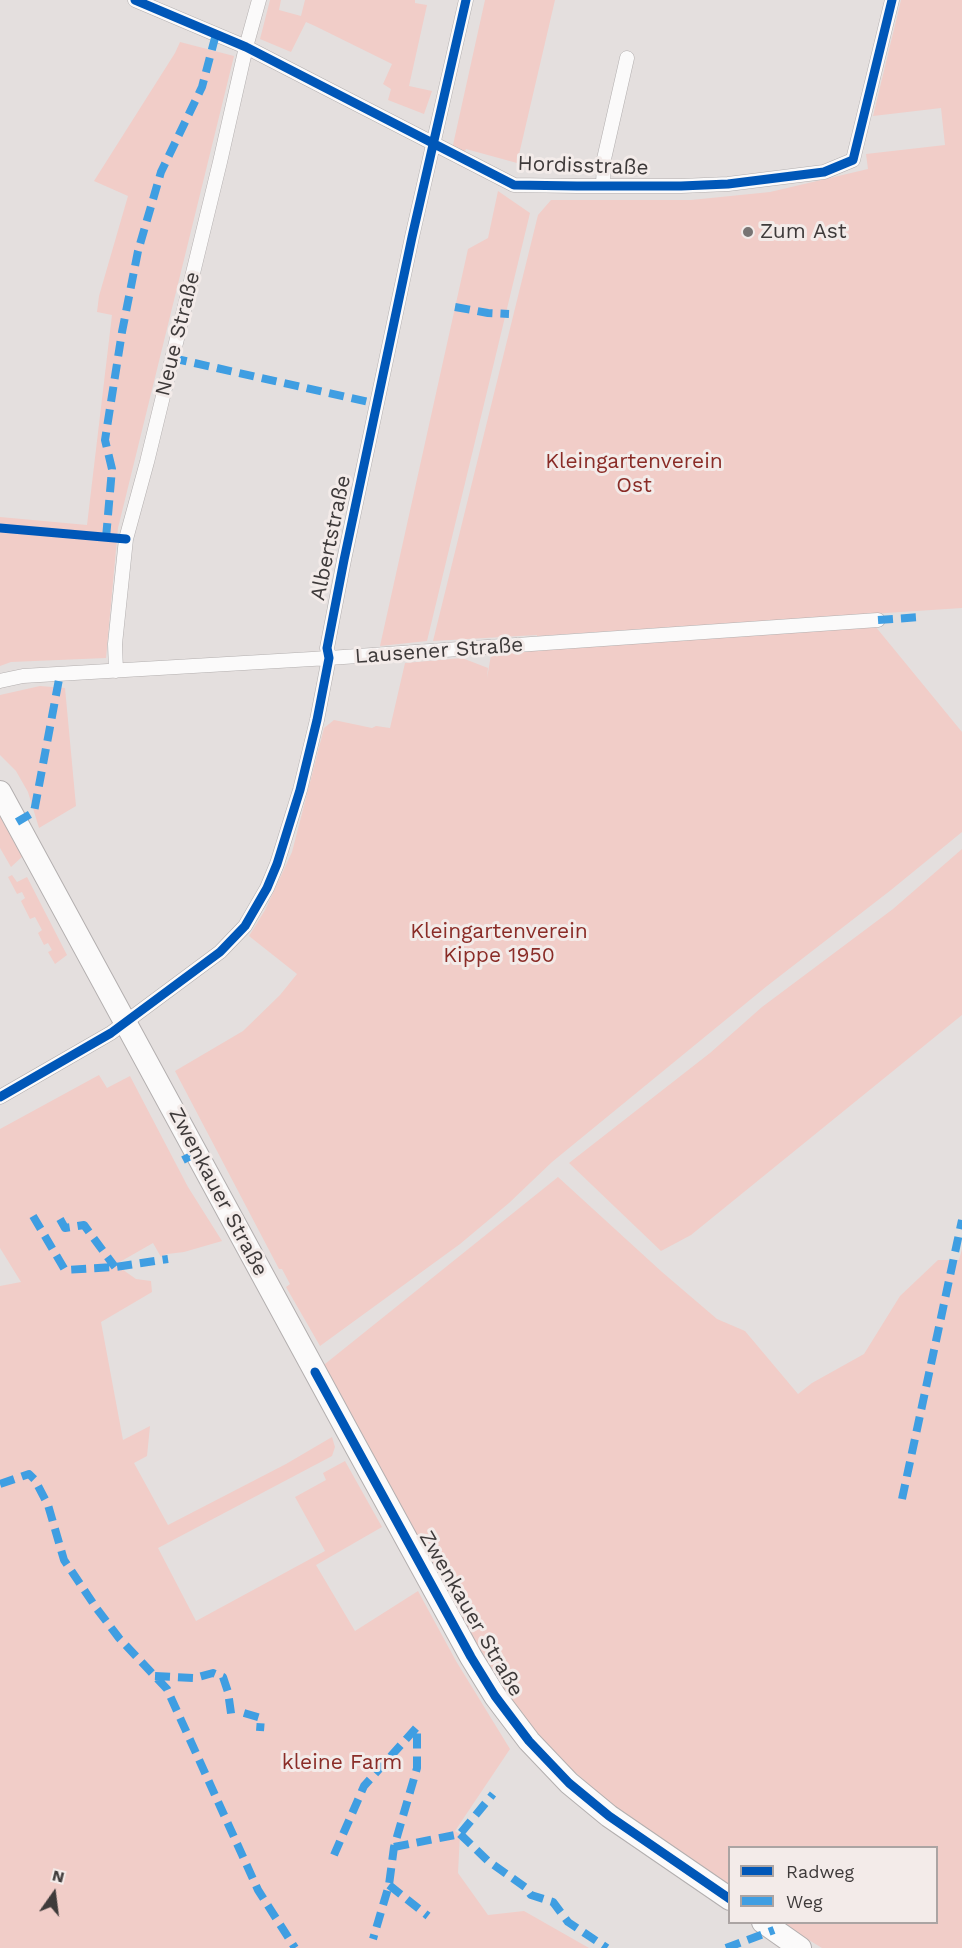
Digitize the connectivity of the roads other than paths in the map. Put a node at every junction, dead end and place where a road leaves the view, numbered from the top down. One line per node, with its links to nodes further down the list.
1 (135, 0): 5 (street, Hordisstraße)
2 (259, 0): 5 (street, Neue Straße)
3 (466, 0): 7 (street, Albertstraße)
4 (892, 0): 8 (street, Hordisstraße)
5 (246, 47): 7 (street, Hordisstraße); 11 (street, Neue Straße)
6 (627, 58): 8 (street)
7 (433, 145): 8 (street, Hordisstraße); 10 (street, Albertstraße)
8 (603, 186)
9 (878, 620): 10 (street, Lausener Straße)
10 (329, 658): 11 (street, Lausener Straße); 14 (street, Albertstraße)
11 (116, 671): 12 (street, Lausener Straße)
12 (0, 681)
13 (1, 794): 14 (main road, Zwenkauer Straße)
14 (126, 1022): 15 (street, Albertstraße); 16 (main road, Zwenkauer Straße)
15 (0, 1097)
16 (728, 1898)
17 (764, 1924): 18 (main road)
18 (800, 1948)

